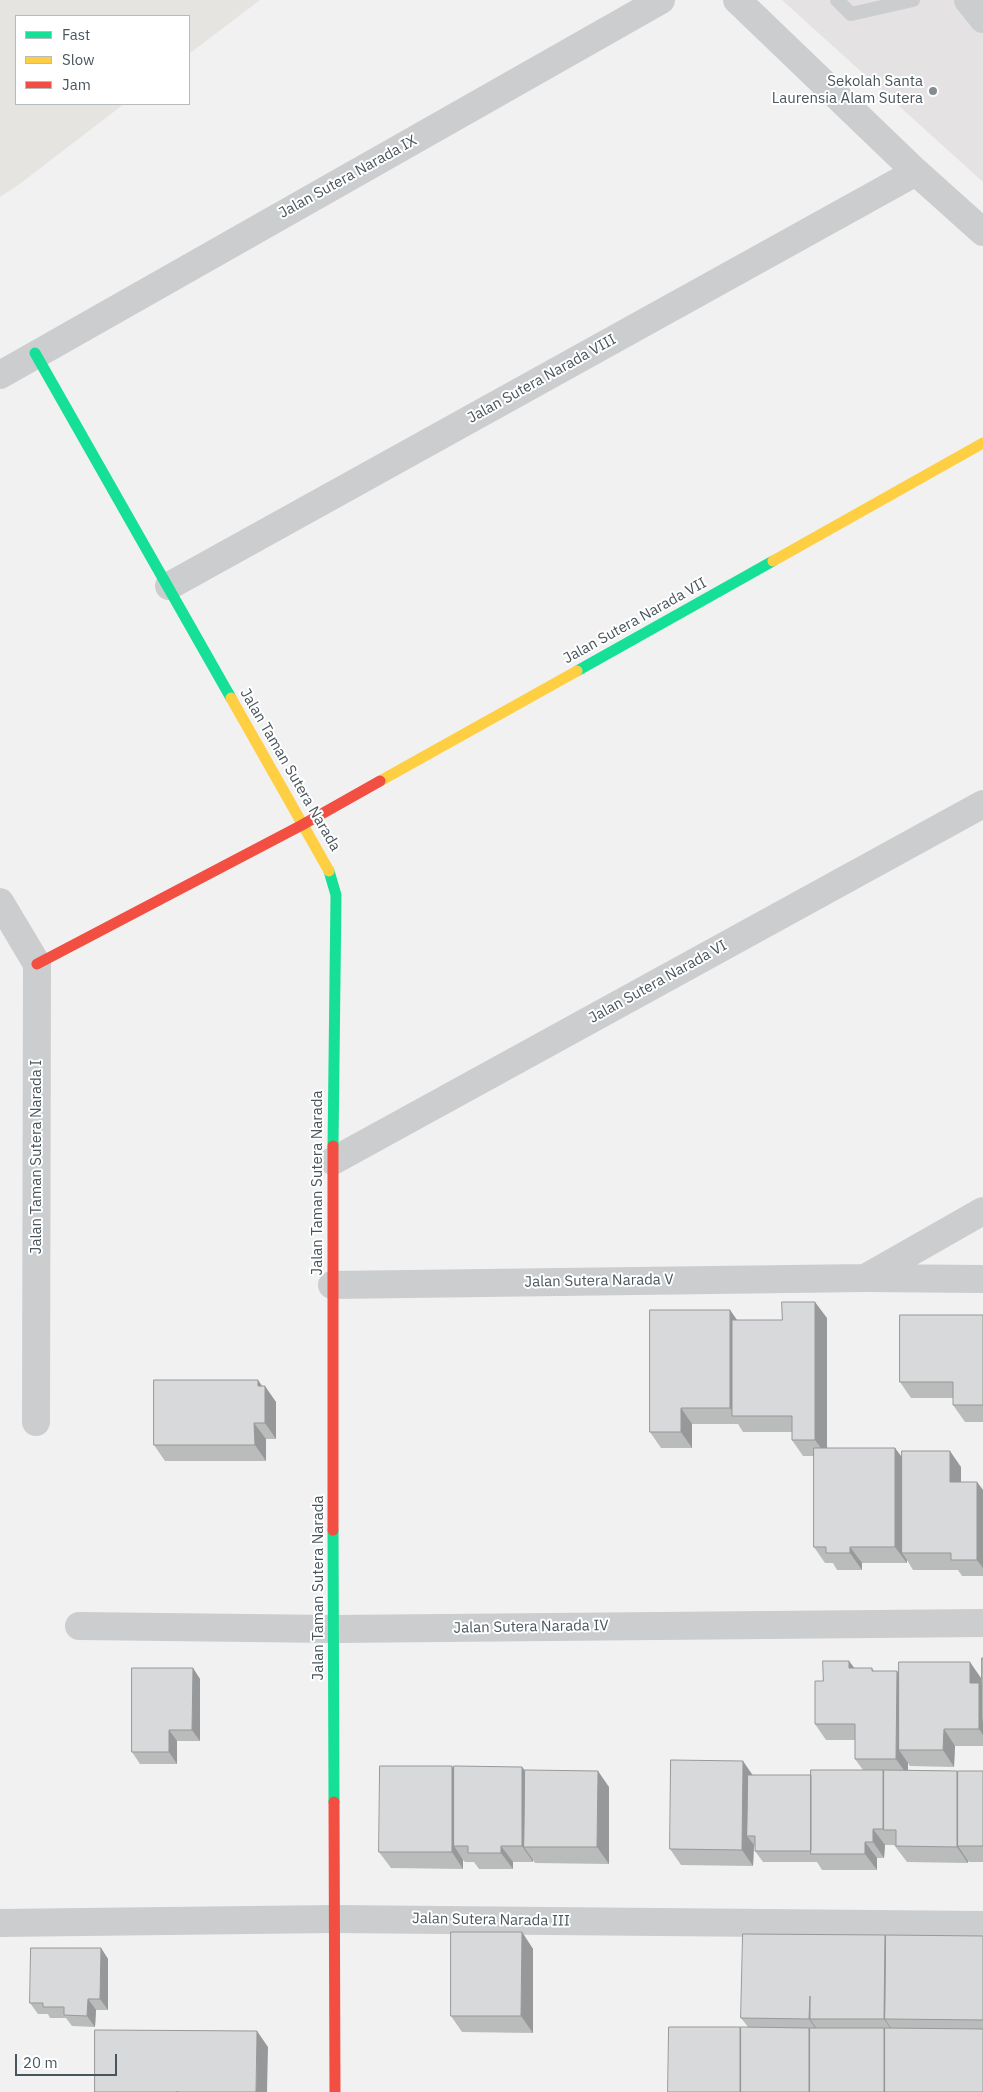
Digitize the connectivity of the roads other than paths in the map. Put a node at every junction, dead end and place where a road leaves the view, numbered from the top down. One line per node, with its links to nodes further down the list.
1 (661, 0): 9 (street, Jalan Sutera Narada IX)
2 (736, 0): 7 (street)
3 (837, 0): 4 (lane)
4 (913, 0)
5 (968, 0): 6 (street)
6 (983, 19)
7 (916, 172): 8 (street); 12 (street, Jalan Sutera Narada VIII)
8 (983, 232)
9 (35, 353): 10 (street); 12 (street, Jalan Taman Sutera Narada)
10 (0, 375)
11 (983, 443): 14 (street, Jalan Sutera Narada VII)
12 (169, 586): 14 (street, Jalan Taman Sutera Narada)
13 (983, 804): 17 (street, Jalan Sutera Narada VI)
14 (302, 825): 16 (street, Jalan Sutera Narada VII); 17 (street, Jalan Taman Sutera Narada)
15 (0, 902): 16 (street)
16 (38, 964): 22 (street, Jalan Taman Sutera Narada I)
17 (333, 1161): 21 (street, Jalan Taman Sutera Narada)
18 (983, 1211): 19 (street, Jalan Sutera Narada V)
19 (865, 1278): 20 (street, Jalan Sutera Narada V); 21 (street, Jalan Sutera Narada V)
20 (983, 1279)
21 (332, 1285): 25 (street, Jalan Taman Sutera Narada)
22 (36, 1422)
23 (983, 1623): 25 (street, Jalan Sutera Narada IV)
24 (80, 1626): 25 (street, Jalan Sutera Narada IV)
25 (334, 1629): 26 (street, Jalan Taman Sutera Narada)
26 (334, 1919): 27 (street, Jalan Sutera Narada III); 28 (street, Jalan Sutera Narada III); 29 (street, Jalan Taman Sutera Narada)
27 (0, 1923)
28 (983, 1925)
29 (335, 2092)

